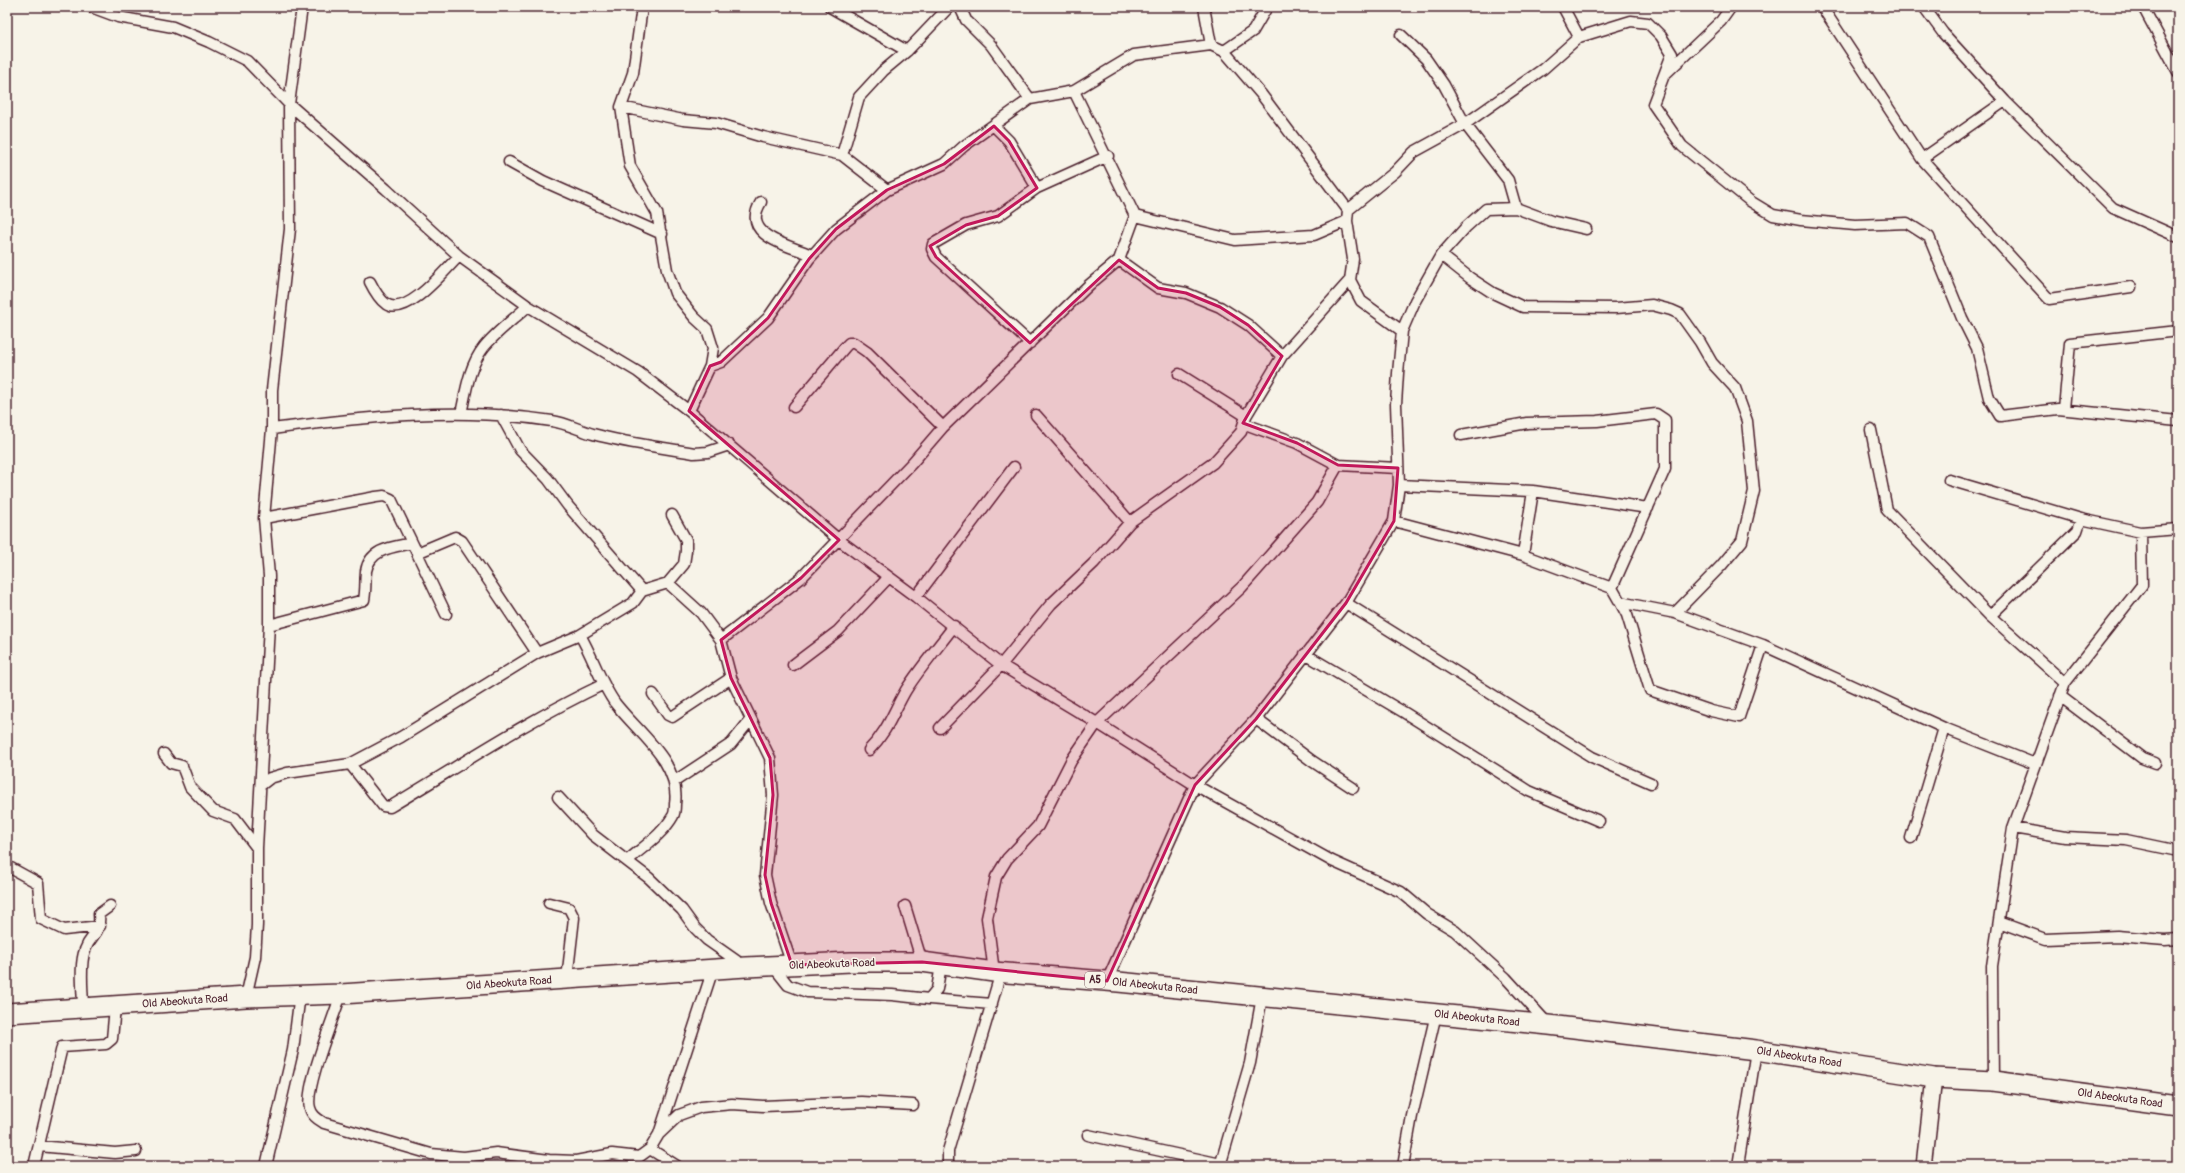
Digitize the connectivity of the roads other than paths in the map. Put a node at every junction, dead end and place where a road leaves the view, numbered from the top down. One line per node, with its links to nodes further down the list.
1 (91, 7): 24 (street)
2 (302, 7): 24 (street)
3 (642, 7): 25 (street)
4 (830, 7): 17 (street)
5 (949, 7): 17 (street)
6 (960, 7): 22 (street)
7 (1204, 7): 16 (street)
8 (1267, 7): 18 (street)
9 (1563, 7): 15 (street)
10 (1731, 7): 20 (street)
11 (1822, 7): 30 (street)
12 (1924, 7): 23 (street)
13 (2143, 7): 19 (street)
14 (1401, 35): 26 (street)
15 (1579, 37): 20 (street); 26 (street)
16 (1211, 44): 18 (street); 21 (street)
17 (907, 51): 28 (street)
18 (1224, 51): 36 (street)
19 (2178, 72)
20 (1661, 78): 57 (street)
21 (1074, 91): 22 (street); 29 (street)
22 (1030, 99): 27 (street)
23 (2005, 101): 30 (street); 41 (street)
24 (289, 104): 44 (street); 65 (street)
25 (621, 107): 28 (street); 40 (street)
26 (1465, 124): 35 (street); 36 (street)
27 (994, 126): 32 (street); 33 (street)
28 (842, 155): 33 (street)
29 (1108, 156): 32 (street); 37 (street)
30 (1922, 159): 48 (street)
31 (509, 162): 40 (street)
32 (1037, 188): 52 (street)
33 (887, 190): 42 (street)
34 (761, 202): 42 (street)
35 (1516, 208): 39 (street); 43 (street)
36 (1348, 210): 38 (street)
37 (1136, 216): 38 (street); 45 (street)
38 (1347, 221): 46 (street)
39 (1586, 229)
40 (662, 234): 54 (street)
41 (2178, 237)
42 (812, 255): 54 (street)
43 (1441, 255): 50 (street); 94 (street)
44 (459, 256): 47 (street); 49 (street)
45 (1119, 260): 52 (street); 53 (street)
46 (1350, 280): 50 (street); 53 (street)
47 (370, 282)
48 (2131, 287)
49 (528, 306): 58 (street); 59 (street)
50 (1402, 331): 71 (street)
51 (2178, 331): 57 (street)
52 (1030, 343): 64 (street)
53 (1282, 356): 62 (street)
54 (710, 366): 58 (street)
55 (1179, 374): 62 (street)
56 (794, 407): 64 (street)
57 (2064, 409): 63 (street)
58 (689, 411): 68 (street)
59 (461, 414): 60 (street); 65 (street)
60 (501, 415): 68 (street); 90 (street)
61 (1036, 415): 80 (street)
62 (1246, 420): 69 (street); 80 (street)
63 (2178, 421)
64 (943, 427): 83 (street)
65 (272, 429): 77 (street)
66 (1871, 430): 96 (street)
67 (1461, 435): 75 (street)
68 (729, 445): 83 (street)
69 (1338, 465): 71 (street); 113 (street)
70 (1014, 467): 91 (street)
71 (1398, 468): 73 (street)
72 (1949, 480): 78 (street)
73 (1399, 484): 74 (street); 79 (street)
74 (1533, 491): 75 (street); 86 (street)
75 (1648, 508): 89 (street)
76 (672, 515): 88 (street)
77 (264, 518): 84 (street); 97 (street)
78 (2081, 519): 82 (street); 96 (street)
79 (1394, 521): 86 (street); 93 (street)
80 (1130, 522): 105 (street)
81 (2178, 529): 82 (street)
82 (2141, 532): 107 (street)
83 (839, 540): 87 (street); 100 (street)
84 (412, 543): 85 (street); 97 (street)
85 (417, 553): 95 (street); 102 (street)
86 (1523, 555): 89 (street)
87 (889, 577): 91 (street); 104 (street)
88 (668, 583): 90 (street); 100 (street)
89 (1612, 588): 92 (street)
90 (642, 591): 99 (street)
91 (916, 597): 98 (street)
92 (1620, 602): 94 (street); 101 (street)
93 (1346, 604): 103 (street); 122 (street)
94 (1675, 613): 101 (street)
95 (446, 614)
96 (1990, 616): 107 (street)
97 (269, 625): 123 (street)
98 (954, 626): 105 (street); 116 (street)
99 (580, 635): 102 (street); 108 (street)
100 (722, 640): 106 (street)
101 (1763, 645): 115 (street)
102 (537, 653): 119 (street)
103 (1305, 654): 111 (street); 127 (street)
104 (793, 665)
105 (1001, 665): 113 (street); 114 (street)
106 (731, 678): 109 (street); 112 (street)
107 (2064, 683): 110 (street)
108 (604, 684): 119 (street); 121 (street)
109 (653, 694)
110 (2060, 696): 118 (street); 120 (street)
111 (1256, 718): 124 (street); 125 (street)
112 (751, 719): 121 (street); 141 (street)
113 (1097, 723): 124 (street); 146 (street)
114 (940, 728)
115 (1944, 728): 120 (street); 129 (street)
116 (869, 750)
117 (164, 754): 130 (street)
118 (2155, 763)
119 (350, 764): 123 (street)
120 (2035, 764): 128 (street)
121 (674, 781): 132 (street)
122 (1651, 783)
123 (261, 785): 130 (street)
124 (1195, 785): 148 (street); 159 (street)
125 (1353, 788)
126 (558, 797): 132 (street)
127 (1599, 821)
128 (2013, 828): 131 (street); 137 (street)
129 (1911, 838)
130 (257, 848): 151 (street)
131 (2178, 851)
132 (628, 861): 144 (street)
133 (7, 866): 138 (street)
134 (549, 903): 147 (street)
135 (110, 906): 138 (street)
136 (905, 906): 140 (street)
137 (1999, 922): 139 (street); 162 (street)
138 (100, 926): 156 (street)
139 (2178, 939)
140 (922, 962): 141 (highway, Old Abeokuta Road / A5); 142 (highway, Old Abeokuta Road / A5)
141 (792, 965): 143 (highway, Old Abeokuta Road / A5)
142 (941, 965): 146 (highway, Old Abeokuta Road / A5); 153 (street)
143 (773, 966): 144 (highway, Old Abeokuta Road / A5); 153 (street)
144 (746, 967): 145 (highway, Old Abeokuta Road / A5)
145 (713, 969): 147 (highway, Old Abeokuta Road / A5); 165 (street)
146 (997, 972): 148 (highway, Old Abeokuta Road / A5); 154 (street)
147 (567, 979): 150 (highway, Old Abeokuta Road / A5)
148 (1107, 981): 152 (highway, Old Abeokuta Road / A5)
149 (300, 994): 150 (highway, Old Abeokuta Road / A5); 151 (highway, Old Abeokuta Road / A5); 173 (street)
150 (341, 994): 170 (street)
151 (246, 996): 155 (highway, Old Abeokuta Road / A5)
152 (1262, 997): 158 (highway, Old Abeokuta Road / A5); 171 (street)
153 (929, 999): 154 (street)
154 (992, 1004): 175 (street)
155 (115, 1007): 156 (highway, Old Abeokuta Road / A5); 167 (street)
156 (84, 1008): 157 (highway, Old Abeokuta Road / A5)
157 (7, 1013)
158 (1436, 1014): 159 (highway, Old Abeokuta Road / A5); 176 (street)
159 (1549, 1025): 160 (highway, Old Abeokuta Road / A5)
160 (1756, 1050): 161 (highway, Old Abeokuta Road / A5); 177 (street)
161 (1934, 1078): 162 (highway, Old Abeokuta Road / A5); 178 (street)
162 (1993, 1081): 164 (highway, Old Abeokuta Road / A5)
163 (914, 1105): 165 (street)
164 (2178, 1106)
165 (659, 1134): 168 (street)
166 (1088, 1135): 171 (street)
167 (39, 1146): 169 (street); 172 (street)
168 (650, 1149): 170 (street); 174 (street)
169 (136, 1151)
170 (638, 1161)
171 (1220, 1165)
172 (34, 1166)
173 (266, 1166)
174 (677, 1166)
175 (948, 1166)
176 (1403, 1166)
177 (1738, 1166)
178 (1924, 1166)

